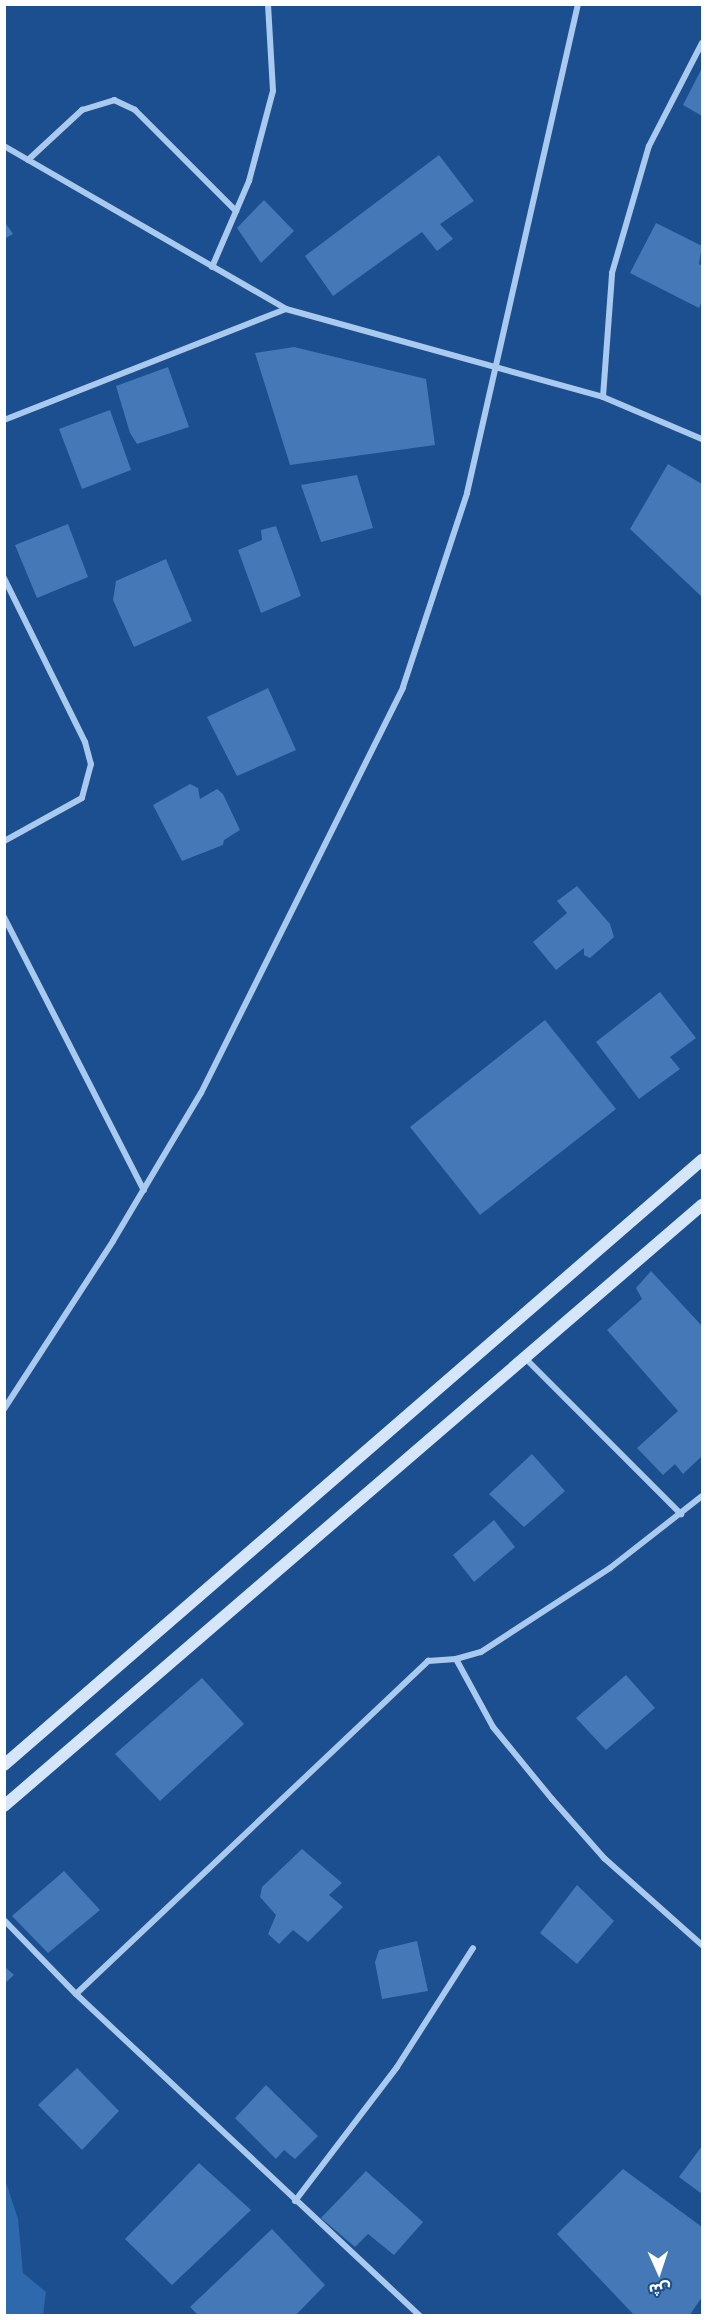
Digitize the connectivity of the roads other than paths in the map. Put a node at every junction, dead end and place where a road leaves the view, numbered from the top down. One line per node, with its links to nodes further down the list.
1 (268, 4): 6 (street)
2 (578, 4): 9 (street)
3 (702, 43): 10 (street)
4 (4, 146): 5 (street)
5 (28, 160): 6 (street); 7 (street)
6 (236, 211): 7 (street)
7 (212, 267): 8 (street)
8 (286, 309): 9 (street); 11 (street)
9 (495, 365): 10 (street); 17 (street)
10 (603, 397): 12 (street)
11 (4, 420)
12 (702, 439)
13 (4, 578): 14 (street)
14 (4, 841)
15 (4, 917): 17 (street)
16 (702, 1160): 24 (main road)
17 (144, 1190): 20 (street)
18 (702, 1205): 19 (main road)
19 (525, 1358): 22 (street); 25 (main road)
20 (4, 1409)
21 (702, 1496): 22 (street)
22 (681, 1514): 23 (street)
23 (456, 1659): 27 (street); 29 (street)
24 (4, 1765)
25 (4, 1806)
26 (4, 1920): 29 (street)
27 (702, 1945)
28 (473, 1948): 30 (street)
29 (76, 1994): 30 (street)
30 (295, 2201): 31 (street)
31 (420, 2316)

